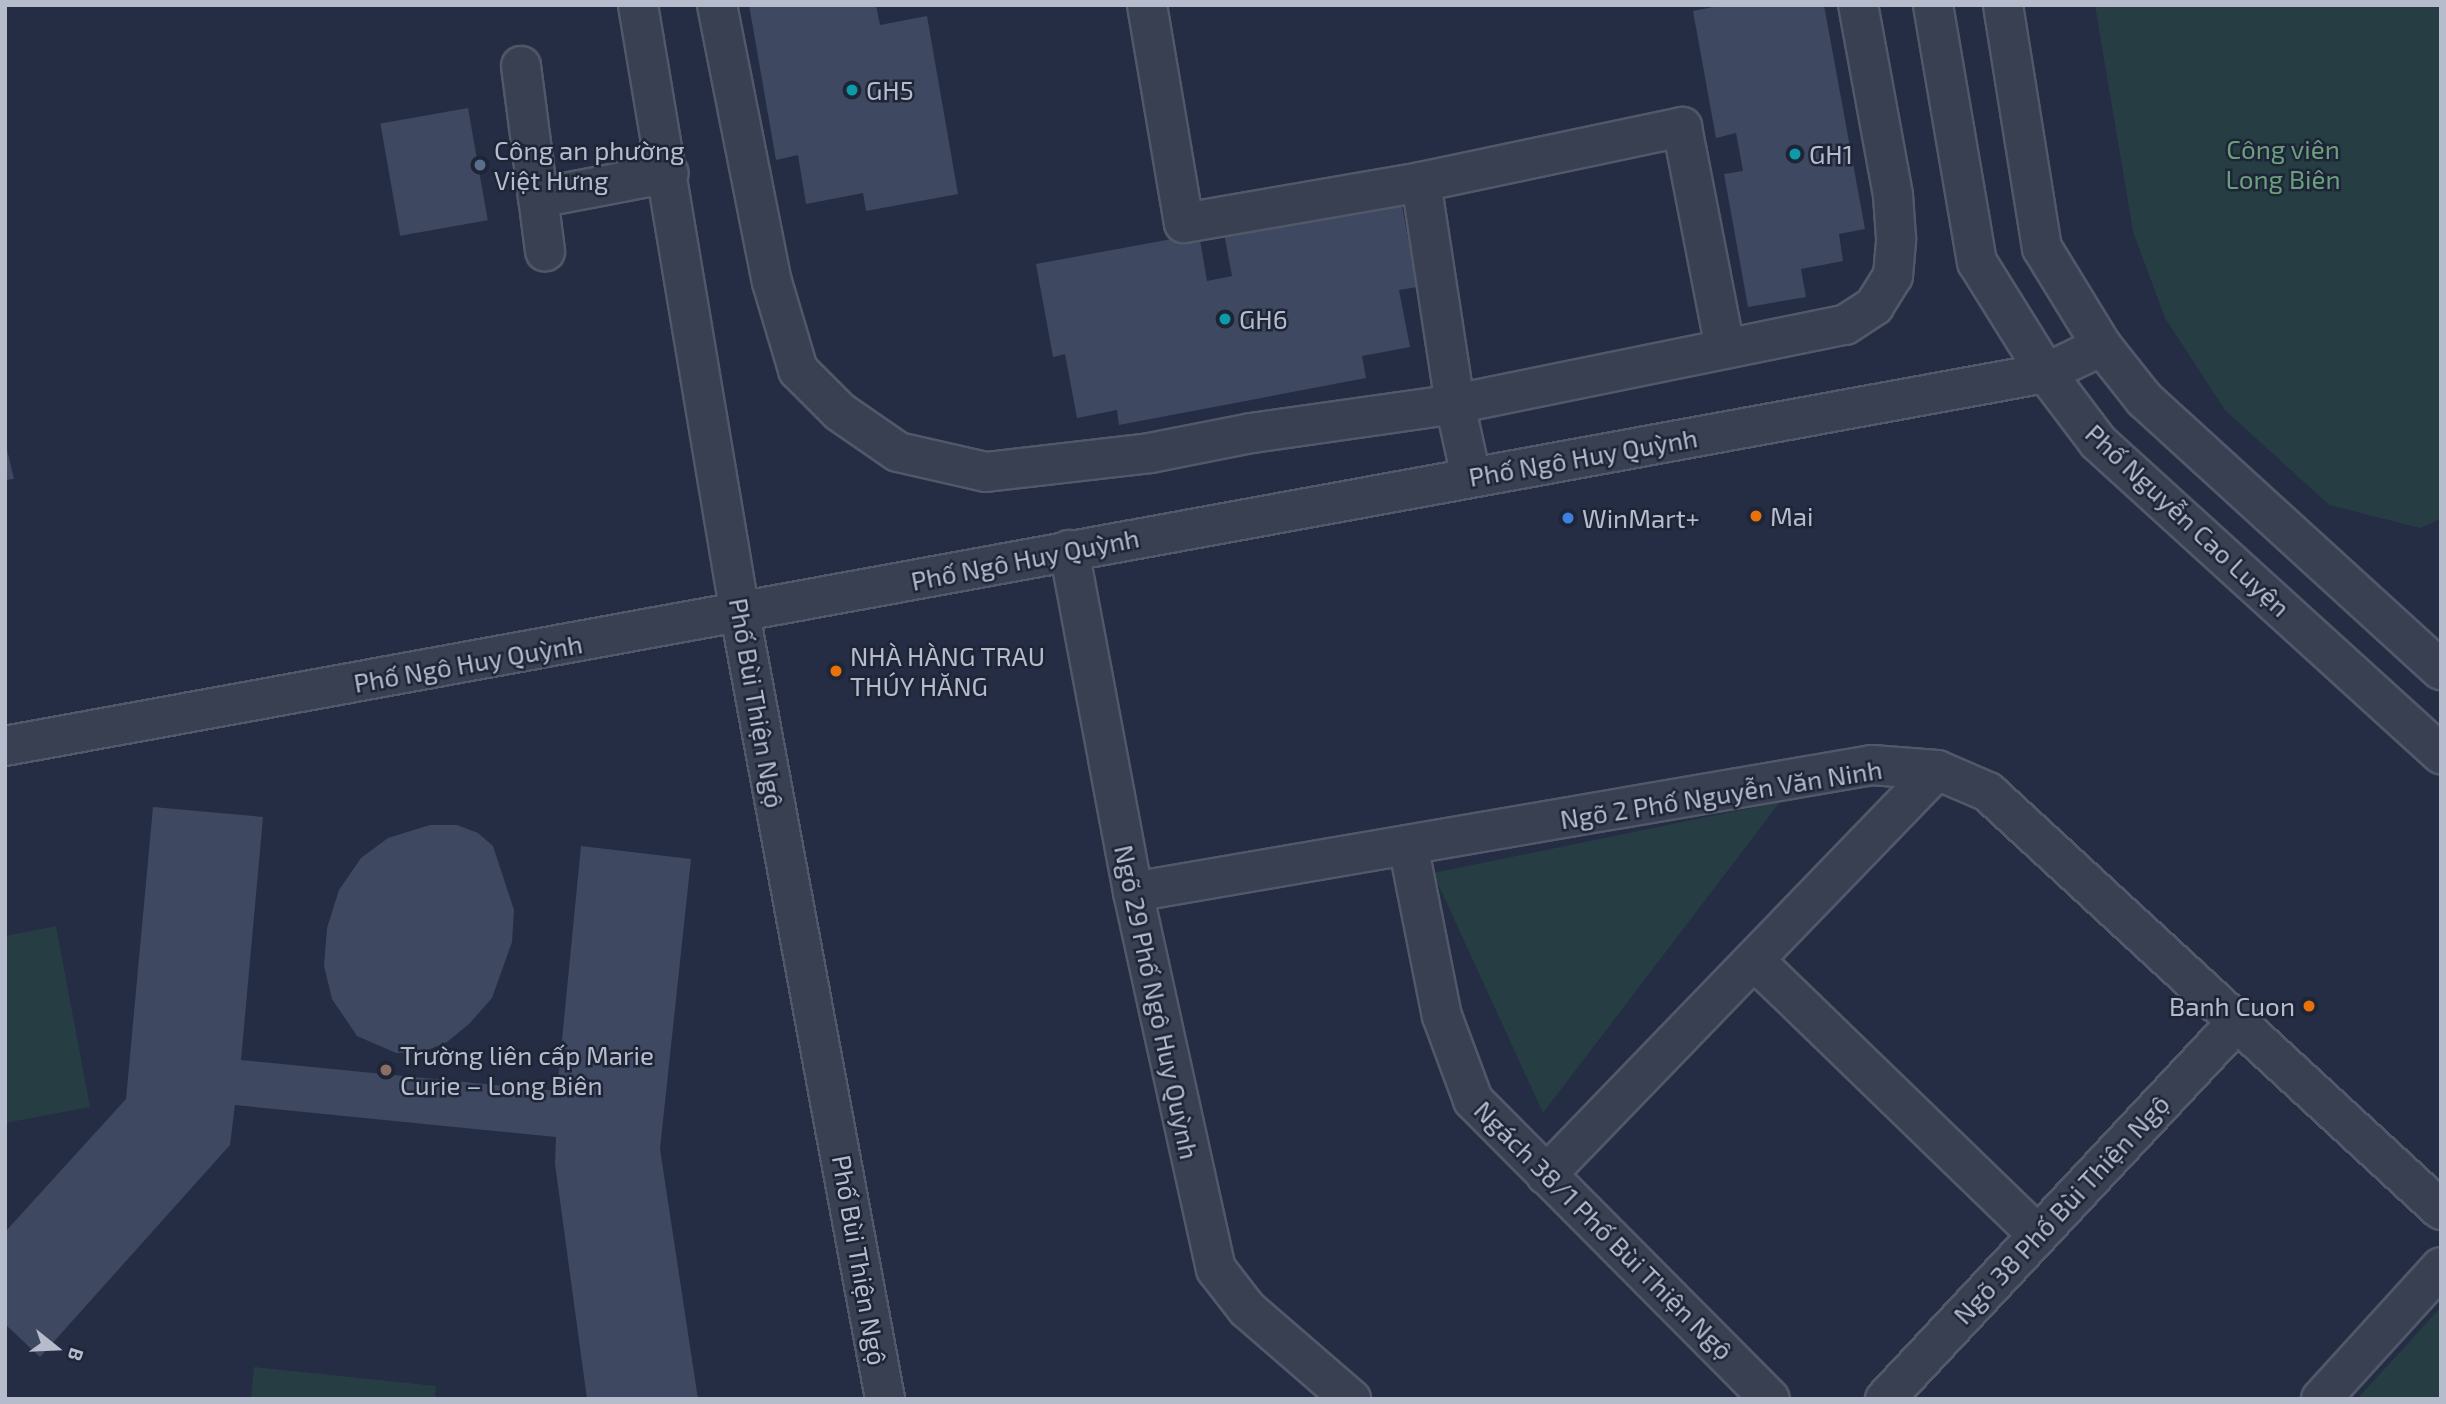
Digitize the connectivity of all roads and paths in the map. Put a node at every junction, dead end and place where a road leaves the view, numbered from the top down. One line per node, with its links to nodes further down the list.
1 (638, 5): 8 (street, Phố Bùi Thiện Ngộ)
2 (717, 5): 15 (street)
3 (1147, 5): 9 (street)
4 (1858, 5): 13 (street)
5 (1933, 5): 14 (street, Phố Nguyễn Cao Luyện)
6 (2003, 5): 12 (street)
7 (521, 66): 10 (street)
8 (669, 173): 10 (street); 18 (street, Phố Bùi Thiện Ngộ)
9 (1421, 182): 13 (street); 15 (street)
10 (538, 198): 11 (street)
11 (545, 251)
12 (2102, 346): 14 (street, Phố Ngô Huy Quỳnh); 19 (street)
13 (1725, 349): 15 (street)
14 (2046, 373): 16 (street, Phố Ngô Huy Quỳnh); 21 (street, Phố Nguyễn Cao Luyện)
15 (1455, 404): 16 (street)
16 (1471, 477): 17 (street, Phố Ngô Huy Quỳnh)
17 (1069, 550): 18 (street, Phố Ngô Huy Quỳnh); 24 (street, Ngõ 29 Phố Ngô Huy Quỳnh)
18 (740, 614): 20 (street, Phố Ngô Huy Quỳnh); 31 (street, Phố Bùi Thiện Ngộ)
19 (2441, 670)
20 (5, 746)
21 (2441, 754)
22 (1937, 770): 23 (street, Ngõ 2 Phố Nguyễn Văn Ninh); 25 (street); 26 (street, Ngõ 2 Phố Nguyễn Văn Ninh)
23 (1408, 845): 24 (street, Ngõ 2 Phố Nguyễn Văn Ninh); 27 (street, Ngách 38/1 Phố Bùi Thiện Ngộ)
24 (1133, 892): 32 (street, Ngõ 29 Phố Ngô Huy Quỳnh)
25 (1754, 960): 27 (street); 29 (street)
26 (2239, 1020): 28 (street, Ngõ 2 Phố Nguyễn Văn Ninh); 29 (street, Ngõ 38 Phố Bùi Thiện Ngộ)
27 (1546, 1175): 33 (street, Ngách 38/1 Phố Bùi Thiện Ngộ)
28 (2441, 1210)
29 (2037, 1234): 34 (street, Ngõ 38 Phố Bùi Thiện Ngộ)
30 (2441, 1267): 35 (street)
31 (885, 1399)
32 (1351, 1399)
33 (1770, 1399)
34 (1885, 1399)
35 (2320, 1399)

